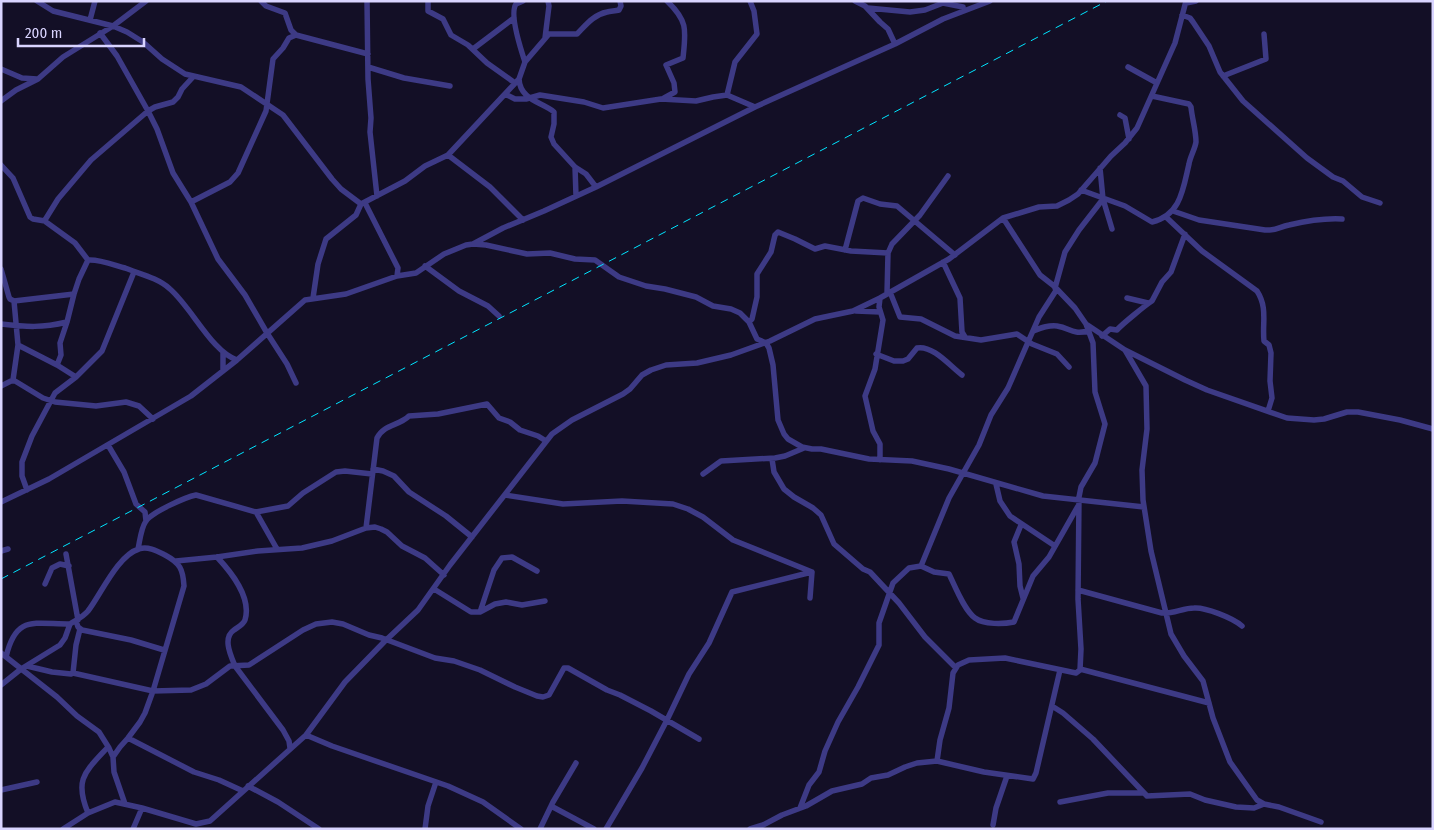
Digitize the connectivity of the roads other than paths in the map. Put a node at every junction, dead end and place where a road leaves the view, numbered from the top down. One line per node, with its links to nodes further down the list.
1 (37, 1): 20 (street)
2 (95, 1): 20 (street)
3 (146, 1): 21 (street)
4 (261, 1): 24 (street)
5 (367, 1): 28 (street)
6 (428, 1): 27 (street)
7 (523, 1): 19 (street)
8 (548, 1): 25 (street)
9 (620, 1): 25 (street)
10 (667, 1): 45 (street)
11 (750, 1): 42 (street)
12 (855, 1): 17 (street)
13 (990, 1): 16 (street)
14 (1196, 1): 15 (street)
15 (1186, 2): 18 (street)
16 (963, 7): 17 (street); 26 (street)
17 (868, 8): 26 (street)
18 (1182, 15): 33 (street); 38 (street)
19 (514, 18): 27 (street); 29 (street)
20 (90, 20): 21 (street)
21 (113, 26): 22 (street); 34 (street)
22 (100, 33): 36 (street); 49 (street)
23 (1264, 34): 33 (street)
24 (296, 35): 28 (street); 47 (street)
25 (545, 38): 29 (street)
26 (895, 44): 48 (street)
27 (473, 50): 37 (street)
28 (368, 54): 30 (street)
29 (526, 62): 37 (street)
30 (368, 67): 39 (street); 59 (street)
31 (1128, 67): 38 (street)
32 (1, 69): 35 (street)
33 (1223, 76): 64 (street)
34 (193, 77): 47 (street); 49 (street)
35 (22, 78): 36 (street); 40 (street)
36 (38, 79): 40 (street)
37 (517, 81): 41 (street); 44 (street)
38 (1157, 83): 43 (street)
39 (450, 86)
40 (16, 90): 46 (street)
41 (505, 94): 44 (street); 52 (street)
42 (727, 95): 45 (street); 48 (street)
43 (1152, 96): 51 (street); 65 (street)
44 (530, 98): 45 (street); 54 (street)
45 (661, 99)
46 (1, 101)
47 (268, 104): 62 (street); 63 (street)
48 (755, 107): 57 (street)
49 (148, 111): 62 (street); 70 (street)
50 (1120, 115): 51 (street)
51 (1129, 138): 55 (street)
52 (448, 155): 59 (street); 69 (street)
53 (1, 165): 70 (street)
54 (575, 166): 57 (street); 60 (street)
55 (1100, 168): 58 (street); 61 (street)
56 (948, 176): 71 (street)
57 (596, 187): 60 (street)
58 (1081, 190): 61 (street); 67 (street)
59 (377, 196): 63 (street)
60 (576, 196): 69 (street)
61 (1103, 198): 66 (street); 72 (street); 87 (street)
62 (191, 202): 105 (street)
63 (363, 203): 81 (street); 90 (street)
64 (1380, 203)
65 (1173, 211): 66 (street); 68 (street)
66 (1166, 216): 73 (street)
67 (1003, 218): 77 (street); 87 (street)
68 (1342, 219)
69 (522, 220): 74 (street)
70 (45, 221): 78 (street)
71 (914, 221): 75 (street); 76 (street); 77 (street)
72 (1112, 229)
73 (1185, 234): 94 (street); 124 (street)
74 (473, 244): 80 (street); 99 (street)
75 (845, 250): 76 (street); 99 (street)
76 (888, 253): 88 (street)
77 (955, 255): 79 (street)
78 (88, 260): 83 (street); 89 (street)
79 (943, 262): 88 (street); 107 (street)
80 (425, 266): 84 (street); 97 (street)
81 (398, 268): 84 (street); 85 (street)
82 (1, 269): 86 (street)
83 (134, 272): 112 (street); 119 (street)
84 (408, 274): 85 (street)
85 (397, 276): 90 (street)
86 (3, 281): 93 (street)
87 (1056, 289): 101 (street); 103 (street)
88 (888, 293): 91 (street); 107 (street)
89 (74, 294): 93 (street); 98 (street)
90 (313, 298): 105 (street)
91 (880, 298): 95 (street); 96 (street)
92 (1127, 298): 94 (street)
93 (14, 301): 102 (street)
94 (1148, 303): 106 (street)
95 (853, 311): 96 (street); 109 (street)
96 (880, 312): 113 (street)
97 (499, 316)
98 (67, 322): 102 (street); 115 (street)
99 (749, 322): 109 (street)
100 (1, 324): 102 (street)
101 (1086, 324): 104 (street); 106 (street)
102 (16, 327): 110 (street)
103 (1033, 331): 104 (street); 108 (street)
104 (1089, 331): 139 (street)
105 (267, 333): 114 (street); 121 (street)
106 (1102, 336): 111 (street)
107 (965, 337): 108 (street)
108 (1028, 342): 116 (street); 134 (street)
109 (766, 343): 127 (street); 129 (street)
110 (18, 345): 115 (street); 120 (street)
111 (1125, 350): 124 (street); 140 (street)
112 (224, 353): 114 (street); 117 (street)
113 (876, 354): 118 (street); 131 (street)
114 (238, 360): 117 (street)
115 (57, 365): 119 (street)
116 (1069, 367)
117 (224, 371): 125 (street)
118 (962, 375)
119 (76, 377): 123 (street)
120 (13, 380): 122 (street); 123 (street)
121 (296, 383)
122 (1, 386)
123 (51, 400): 125 (street); 136 (street)
124 (1268, 411): 126 (street)
125 (152, 419): 128 (street)
126 (1433, 429)
127 (546, 441): 132 (street); 137 (street)
128 (108, 445): 136 (street); 142 (street)
129 (804, 448): 130 (street); 131 (street)
130 (772, 458): 133 (street); 160 (street)
131 (880, 460): 134 (street)
132 (373, 472): 141 (street); 144 (street); 145 (street)
133 (703, 474)
134 (964, 474): 135 (street); 153 (street)
135 (996, 484): 139 (street); 143 (street)
136 (27, 490): 138 (street)
137 (504, 495): 145 (street); 155 (street)
138 (1, 502)
139 (1079, 503): 140 (street); 146 (street); 159 (street)
140 (1144, 507): 165 (street)
141 (256, 512): 142 (street); 148 (street)
142 (146, 521): 147 (street)
143 (1021, 525): 146 (street); 162 (street)
144 (366, 528): 148 (street); 156 (street)
145 (472, 536): 156 (street)
146 (1055, 546): 162 (street)
147 (138, 549): 151 (street); 166 (street)
148 (277, 549): 150 (street)
149 (66, 554): 152 (street)
150 (217, 557): 151 (street); 174 (street)
151 (176, 561): 171 (street)
152 (69, 566): 157 (street); 166 (street)
153 (921, 566): 160 (street); 162 (street)
154 (537, 571): 164 (street)
155 (812, 572): 161 (street); 184 (street)
156 (444, 574): 158 (street)
157 (45, 584)
158 (434, 589): 164 (street); 170 (street)
159 (1078, 590): 165 (street); 176 (street)
160 (889, 593): 175 (street); 204 (street)
161 (810, 598)
162 (1023, 598)
163 (545, 601): 164 (street)
164 (480, 612)
165 (1167, 613): 168 (street); 182 (street)
166 (77, 621): 167 (street); 169 (street)
167 (70, 624): 172 (street); 173 (street)
168 (1242, 626)
169 (80, 629): 171 (street); 179 (street)
170 (386, 640): 174 (street); 184 (street); 185 (street)
171 (164, 650): 181 (street)
172 (4, 655): 177 (street)
173 (27, 666): 177 (street); 179 (street)
174 (235, 666): 181 (street); 189 (street)
175 (955, 667): 178 (street); 191 (street)
176 (1080, 669): 178 (street); 182 (street)
177 (21, 670): 180 (street); 188 (street)
178 (1060, 670): 183 (street)
179 (73, 673): 181 (street)
180 (1, 685)
181 (153, 691): 186 (street)
182 (1209, 703): 201 (street)
183 (1052, 706): 193 (street); 198 (street)
184 (667, 720): 187 (street); 216 (street)
185 (306, 735): 189 (street); 195 (street)
186 (126, 740): 188 (street); 190 (street); 196 (street)
187 (699, 740)
188 (109, 748): 190 (street); 205 (street)
189 (290, 748): 196 (street)
190 (113, 757): 200 (street)
191 (937, 761): 193 (street); 204 (street)
192 (576, 763): 202 (street)
193 (1007, 776): 207 (street)
194 (38, 782): 197 (street)
195 (436, 782): 212 (street); 213 (street)
196 (246, 789): 208 (street); 211 (street)
197 (1, 790)
198 (1144, 793): 199 (street); 201 (street)
199 (1060, 802)
200 (125, 804): 203 (street); 205 (street)
201 (1264, 804): 206 (street)
202 (551, 806): 214 (street); 215 (street)
203 (142, 808): 208 (street); 210 (street)
204 (800, 808): 217 (street)
205 (88, 813): 209 (street)
206 (1321, 822)
207 (993, 825)
208 (197, 826)
209 (63, 829)
210 (133, 829)
211 (319, 829)
212 (424, 829)
213 (521, 829)
214 (540, 829)
215 (594, 829)
216 (606, 829)
217 (750, 829)

